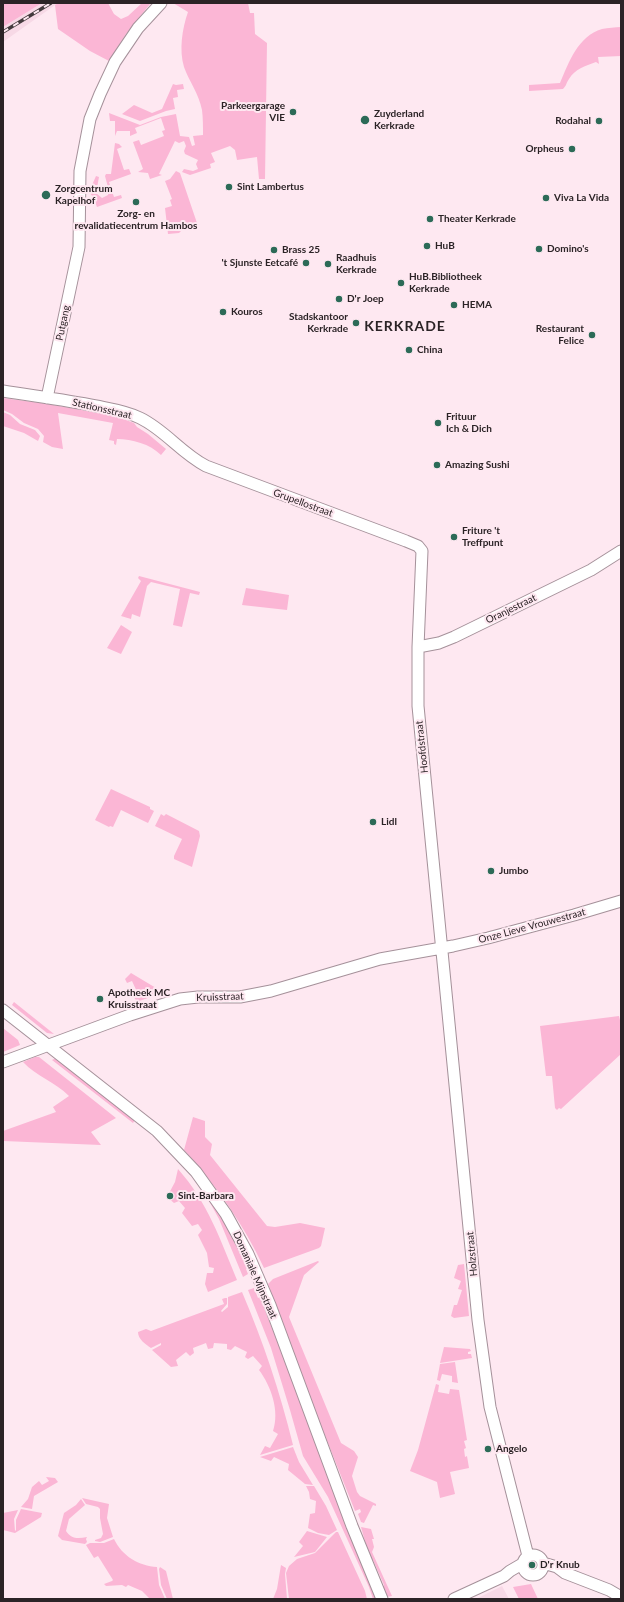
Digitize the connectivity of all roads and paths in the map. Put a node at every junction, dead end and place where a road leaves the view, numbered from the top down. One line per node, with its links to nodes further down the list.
1 (161, 3): 3 (main road, Putgang)
2 (3, 391): 3 (main road, Stationsstraat)
3 (47, 398): 4 (main road, Stationsstraat)
4 (188, 455): 5 (main road, Grupellostraat)
5 (419, 547): 7 (main road, Hoofdstraat)
6 (621, 550): 7 (main road, Oranjestraat)
7 (418, 647): 9 (main road, Hoofdstraat)
8 (621, 901): 9 (main road, Onze Lieve Vrouwestraat)
9 (442, 948): 11 (main road, Kruisstraat); 13 (main road, Holzstraat)
10 (3, 1010): 11 (main road, Domaniale Mijnstraat)
11 (48, 1046): 12 (main road, Kruisstraat); 16 (main road, Domaniale Mijnstraat)
12 (3, 1062)
13 (525, 1564): 14 (main road); 14 (main road); 17 (main road)
14 (542, 1567): 15 (main road)
15 (621, 1597)
16 (382, 1599)
17 (454, 1599)

